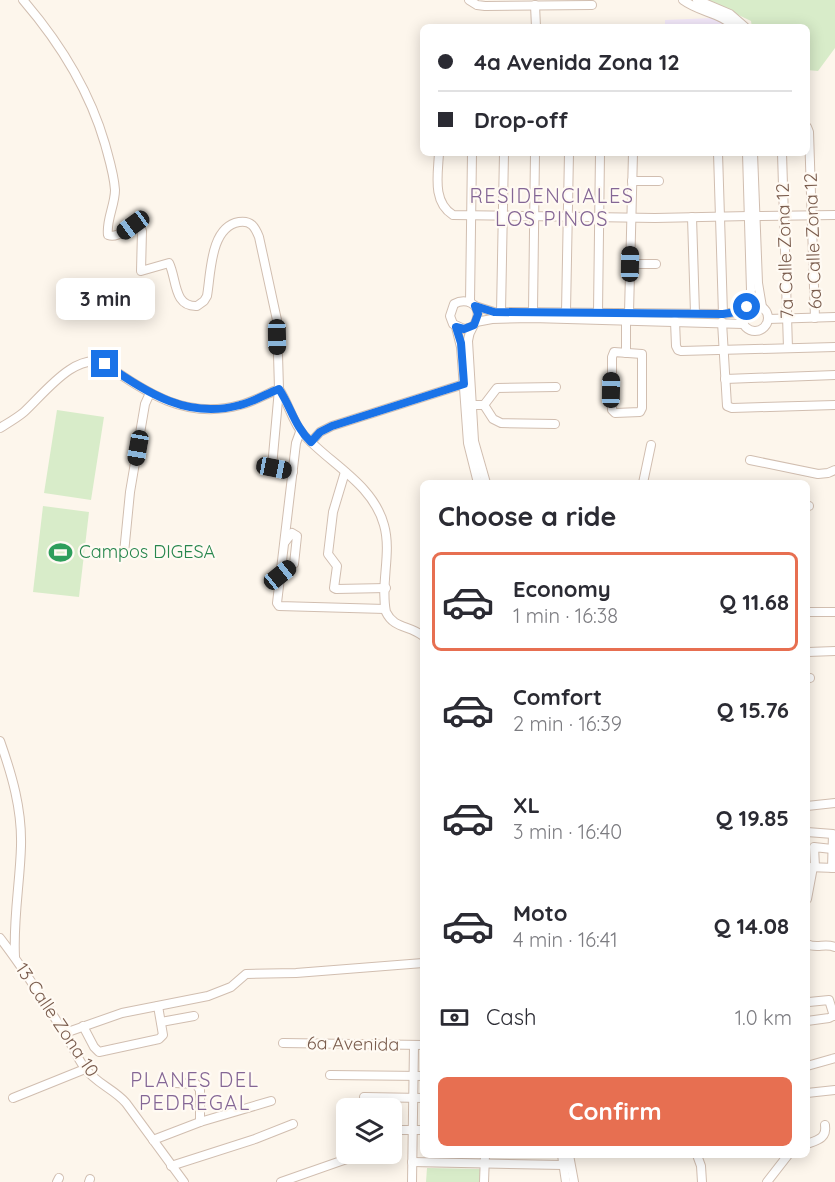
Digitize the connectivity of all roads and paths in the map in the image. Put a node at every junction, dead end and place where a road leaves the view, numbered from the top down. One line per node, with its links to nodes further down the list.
1 (23, 0): 65 (street)
2 (469, 0): 6 (street)
3 (683, 0): 9 (street)
4 (697, 0): 10 (street)
5 (580, 2): 6 (street); 7 (street)
6 (535, 5): 8 (street)
7 (592, 5)
8 (536, 24)
9 (732, 24)
10 (742, 24)
11 (439, 156): 28 (street)
12 (472, 156): 28 (street)
13 (504, 156): 29 (street)
14 (535, 156): 31 (street)
15 (568, 156): 32 (street)
16 (600, 156): 34 (street)
17 (633, 156): 23 (street)
18 (718, 156): 33 (street)
19 (747, 156): 30 (street)
20 (753, 156): 30 (street)
21 (782, 156): 26 (street, 7a Calle Zona 12)
22 (809, 156): 25 (street, 6a Calle Zona 12)
23 (633, 180): 24 (street); 35 (street)
24 (659, 181)
25 (812, 214): 26 (street); 27 (street); 50 (street, 6a Calle Zona 12)
26 (784, 215): 30 (street); 52 (street, 7a Calle Zona 12)
27 (835, 215)
28 (471, 216): 29 (street); 39 (street)
29 (503, 216): 31 (street); 43 (street)
30 (752, 216): 33 (street); 40 (street); 41 (street)
31 (534, 217): 32 (street); 42 (street)
32 (568, 217): 34 (street); 44 (street)
33 (719, 217): 36 (street); 49 (street)
34 (599, 218): 35 (street); 45 (street)
35 (632, 218): 36 (street); 37 (street)
36 (692, 218): 46 (street)
37 (630, 264): 38 (street); 47 (street)
38 (656, 264)
39 (472, 304): 43 (street); 54 (street); 56 (street)
40 (762, 307): 41 (street); 51 (street)
41 (745, 309): 49 (street); 55 (street)
42 (533, 311): 43 (street); 44 (street)
43 (501, 312)
44 (566, 312): 45 (street)
45 (598, 312): 47 (street)
46 (695, 313): 47 (street); 49 (street)
47 (627, 316): 53 (street); 54 (street); 60 (street)
48 (835, 317): 50 (street)
49 (722, 318): 53 (street); 55 (street); 59 (street)
50 (815, 318): 52 (street)
51 (768, 319): 52 (street); 55 (street)
52 (787, 319): 58 (street, 7a Calle Zona 12)
53 (675, 321): 59 (street)
54 (474, 324): 56 (street); 67 (street)
55 (743, 324)
56 (456, 327): 63 (street)
57 (835, 347): 58 (street)
58 (788, 348): 59 (street)
59 (723, 350): 62 (street)
60 (626, 353): 60 (street)
61 (835, 375): 62 (street)
62 (725, 379): 69 (street)
63 (464, 384): 73 (street); 79 (street)
64 (556, 387): 68 (street)
65 (279, 389): 66 (street); 72 (street); 77 (street)
66 (150, 393): 71 (street); 83 (street)
67 (472, 405): 68 (street); 80 (street)
68 (484, 405): 70 (street)
69 (835, 405)
70 (555, 424)
71 (0, 428)
72 (300, 432): 73 (street); 77 (street)
73 (311, 442): 78 (street)
74 (651, 445): 81 (street)
75 (750, 460): 76 (street)
76 (835, 470)
77 (293, 472): 82 (street)
78 (345, 472): 85 (street); 85 (street)
79 (477, 480)
80 (485, 480)
81 (644, 480)
82 (284, 544): 84 (street); 84 (street)
83 (123, 553)
84 (280, 575): 86 (street)
85 (386, 588): 86 (street)
86 (385, 609): 89 (street)
87 (810, 612): 88 (street)
88 (835, 612)
89 (420, 634)
90 (835, 651): 91 (street)
91 (810, 652)
92 (0, 741): 102 (street)
93 (835, 803): 94 (street)
94 (810, 806)
95 (810, 832): 96 (street)
96 (832, 849): 97 (street); 98 (street)
97 (812, 867): 98 (street)
98 (834, 868)
99 (0, 938): 102 (street, 13 Calle Zona 10)
100 (810, 945): 101 (street)
101 (835, 946)
102 (15, 958): 111 (street, 13 Calle Zona 10)
103 (420, 963): 105 (street)
104 (810, 1002): 106 (street)
105 (158, 1006): 109 (street); 110 (street)
106 (835, 1015): 108 (street)
107 (194, 1016): 109 (street)
108 (810, 1021)
109 (161, 1022): 110 (street)
110 (83, 1026): 111 (street)
111 (65, 1033): 117 (street, 13 Calle Zona 10)
112 (283, 1043): 113 (street, 6a Avenida)
113 (414, 1045): 114 (street, 6a Avenida); 119 (street)
114 (420, 1045)
115 (835, 1058): 116 (street)
116 (810, 1065)
117 (85, 1069): 125 (street); 135 (street, 13 Calle Zona 10)
118 (330, 1075): 119 (street)
119 (414, 1076): 120 (street); 126 (street)
120 (420, 1076)
121 (175, 1083): 129 (street)
122 (835, 1090): 123 (street)
123 (810, 1093)
124 (364, 1097): 126 (street)
125 (12, 1098)
126 (413, 1098): 127 (street); 133 (street)
127 (420, 1098)
128 (271, 1101): 129 (street)
129 (200, 1122): 135 (street)
130 (293, 1124): 146 (street)
131 (825, 1125): 136 (street)
132 (402, 1130): 133 (street)
133 (412, 1130): 134 (street); 142 (street)
134 (420, 1130)
135 (153, 1140): 146 (street, 13 Calle Zona 10)
136 (810, 1143)
137 (485, 1158): 144 (street)
138 (562, 1158): 145 (street)
139 (570, 1158): 152 (street)
140 (698, 1158): 153 (street)
141 (786, 1158): 154 (street)
142 (412, 1162): 144 (street); 149 (street)
143 (336, 1163): 148 (street)
144 (484, 1164): 145 (street); 150 (street)
145 (563, 1165): 151 (street)
146 (171, 1167): 147 (street, 13 Calle Zona 10)
147 (184, 1182)
148 (280, 1182)
149 (412, 1182)
150 (484, 1182)
151 (566, 1182)
152 (574, 1182)
153 (702, 1182)
154 (767, 1182)

